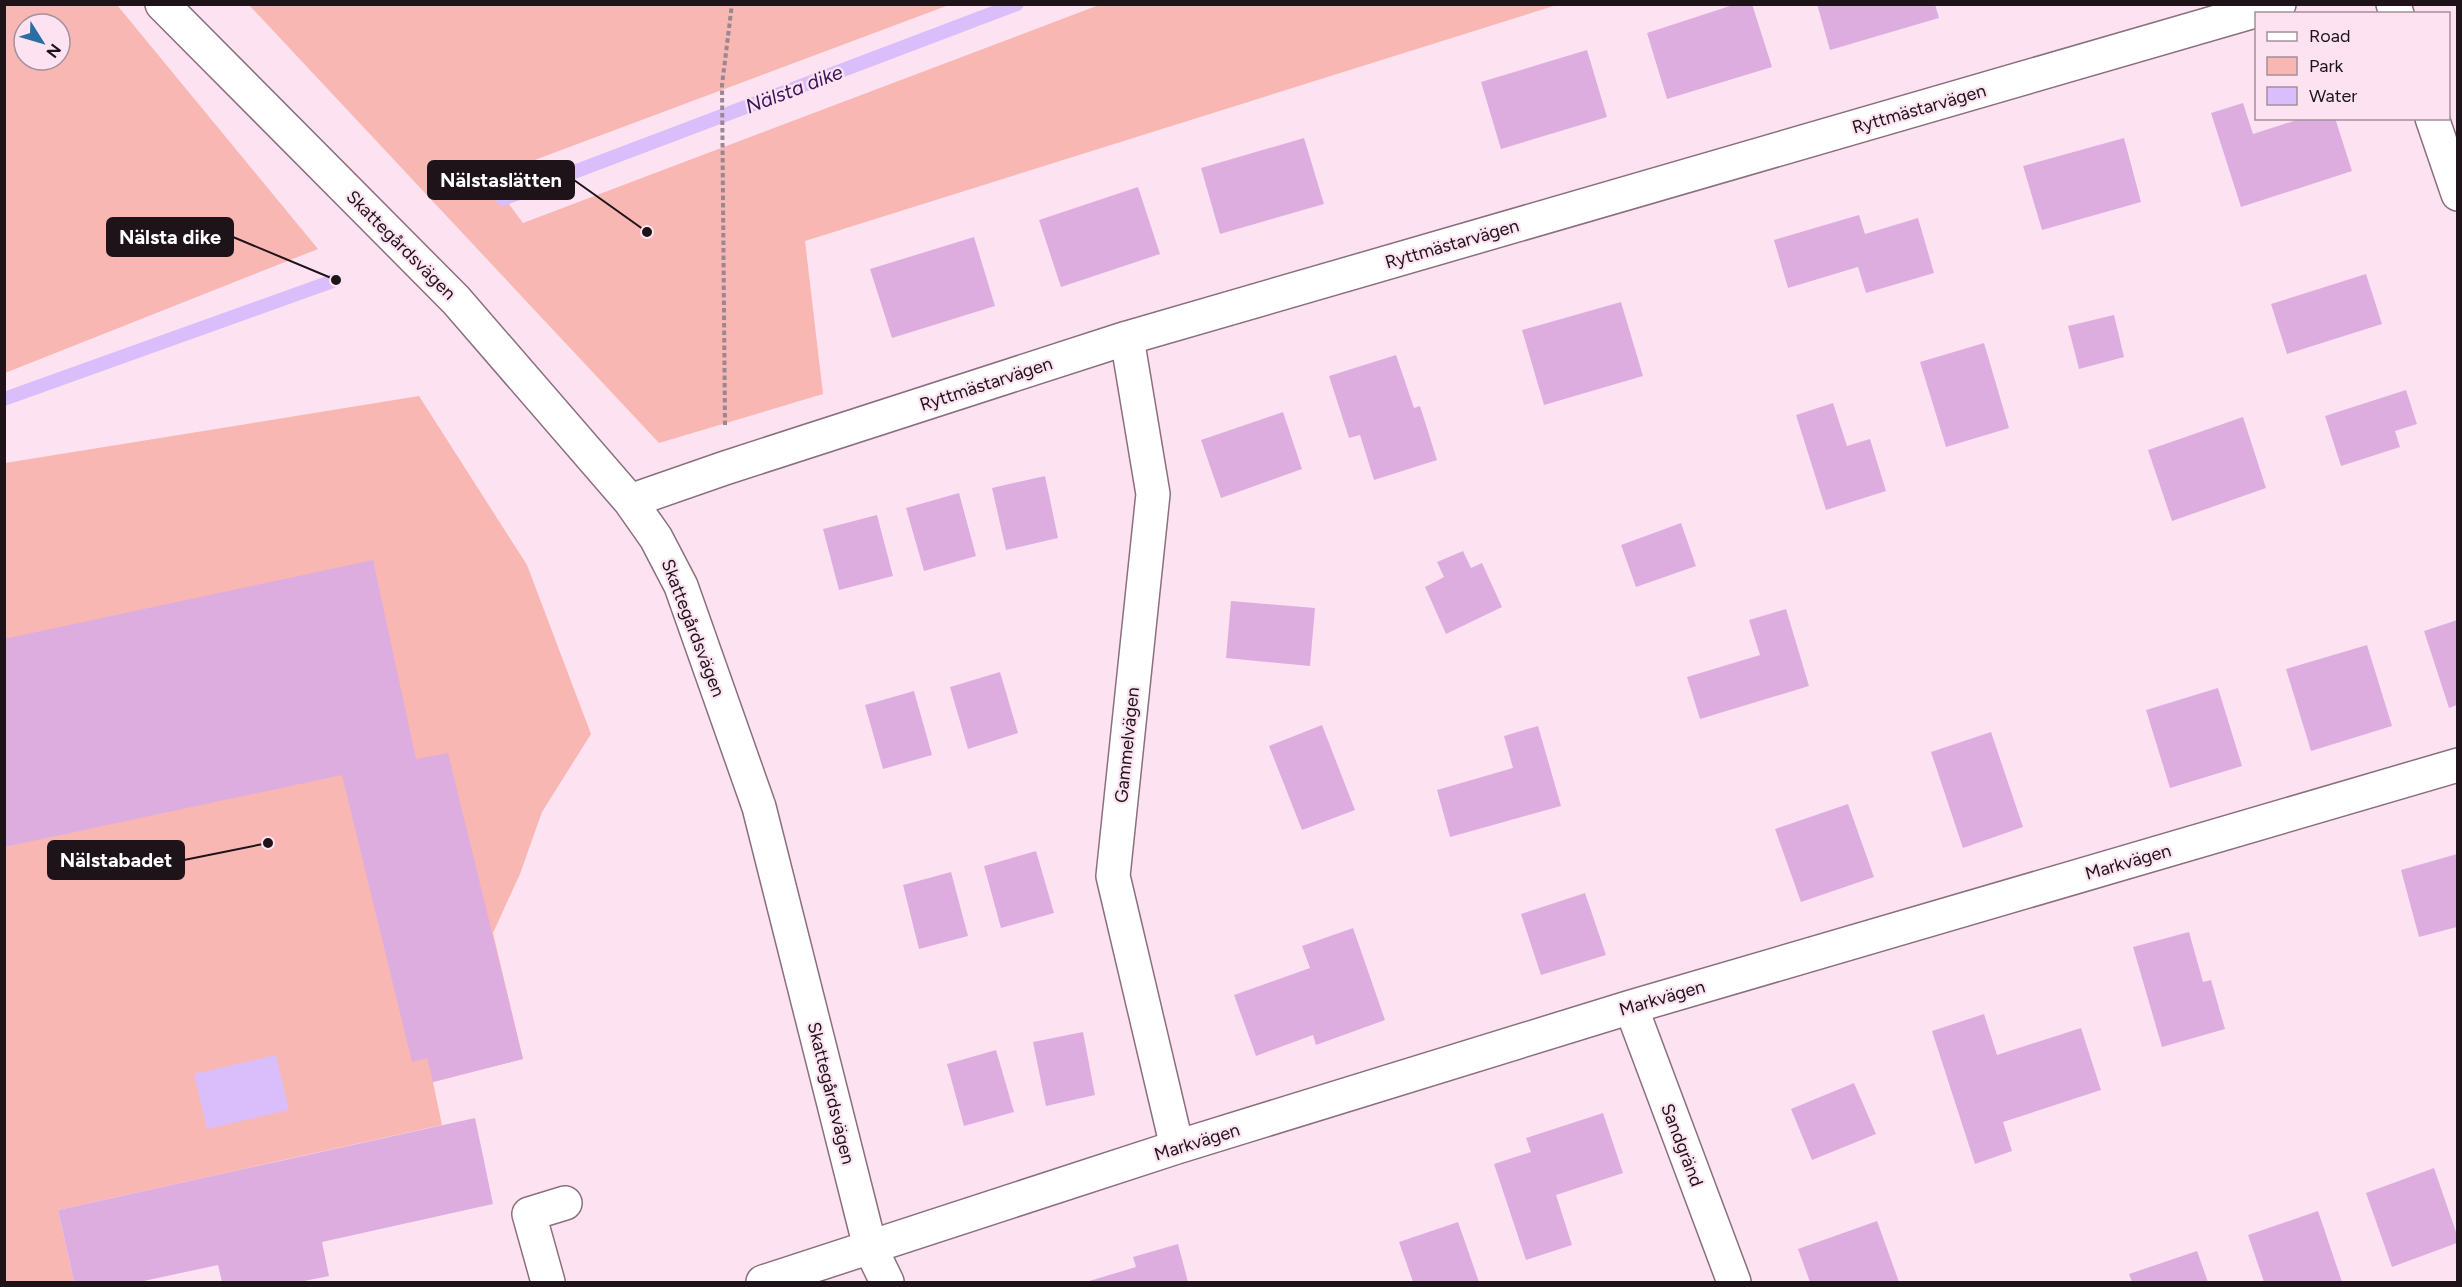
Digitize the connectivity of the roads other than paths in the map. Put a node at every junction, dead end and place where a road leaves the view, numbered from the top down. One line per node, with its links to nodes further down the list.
1 (162, 4): 6 (street, Skattegårdsvägen)
2 (2279, 4): 5 (street, Ryttmästarvägen)
3 (2433, 120): 4 (street)
4 (2457, 194)
5 (1127, 338): 6 (street, Ryttmästarvägen); 9 (street, Gammelvägen)
6 (630, 501): 11 (street, Skattegårdsvägen)
7 (2457, 765): 8 (street, Markvägen)
8 (1631, 1007): 9 (street, Markvägen); 15 (street, Sandgränd)
9 (1177, 1147): 11 (street, Markvägen)
10 (565, 1203): 12 (street)
11 (870, 1247): 13 (street, Markvägen); 14 (street, Skattegårdsvägen)
12 (548, 1282)
13 (763, 1282)
14 (887, 1282)
15 (1734, 1282)

